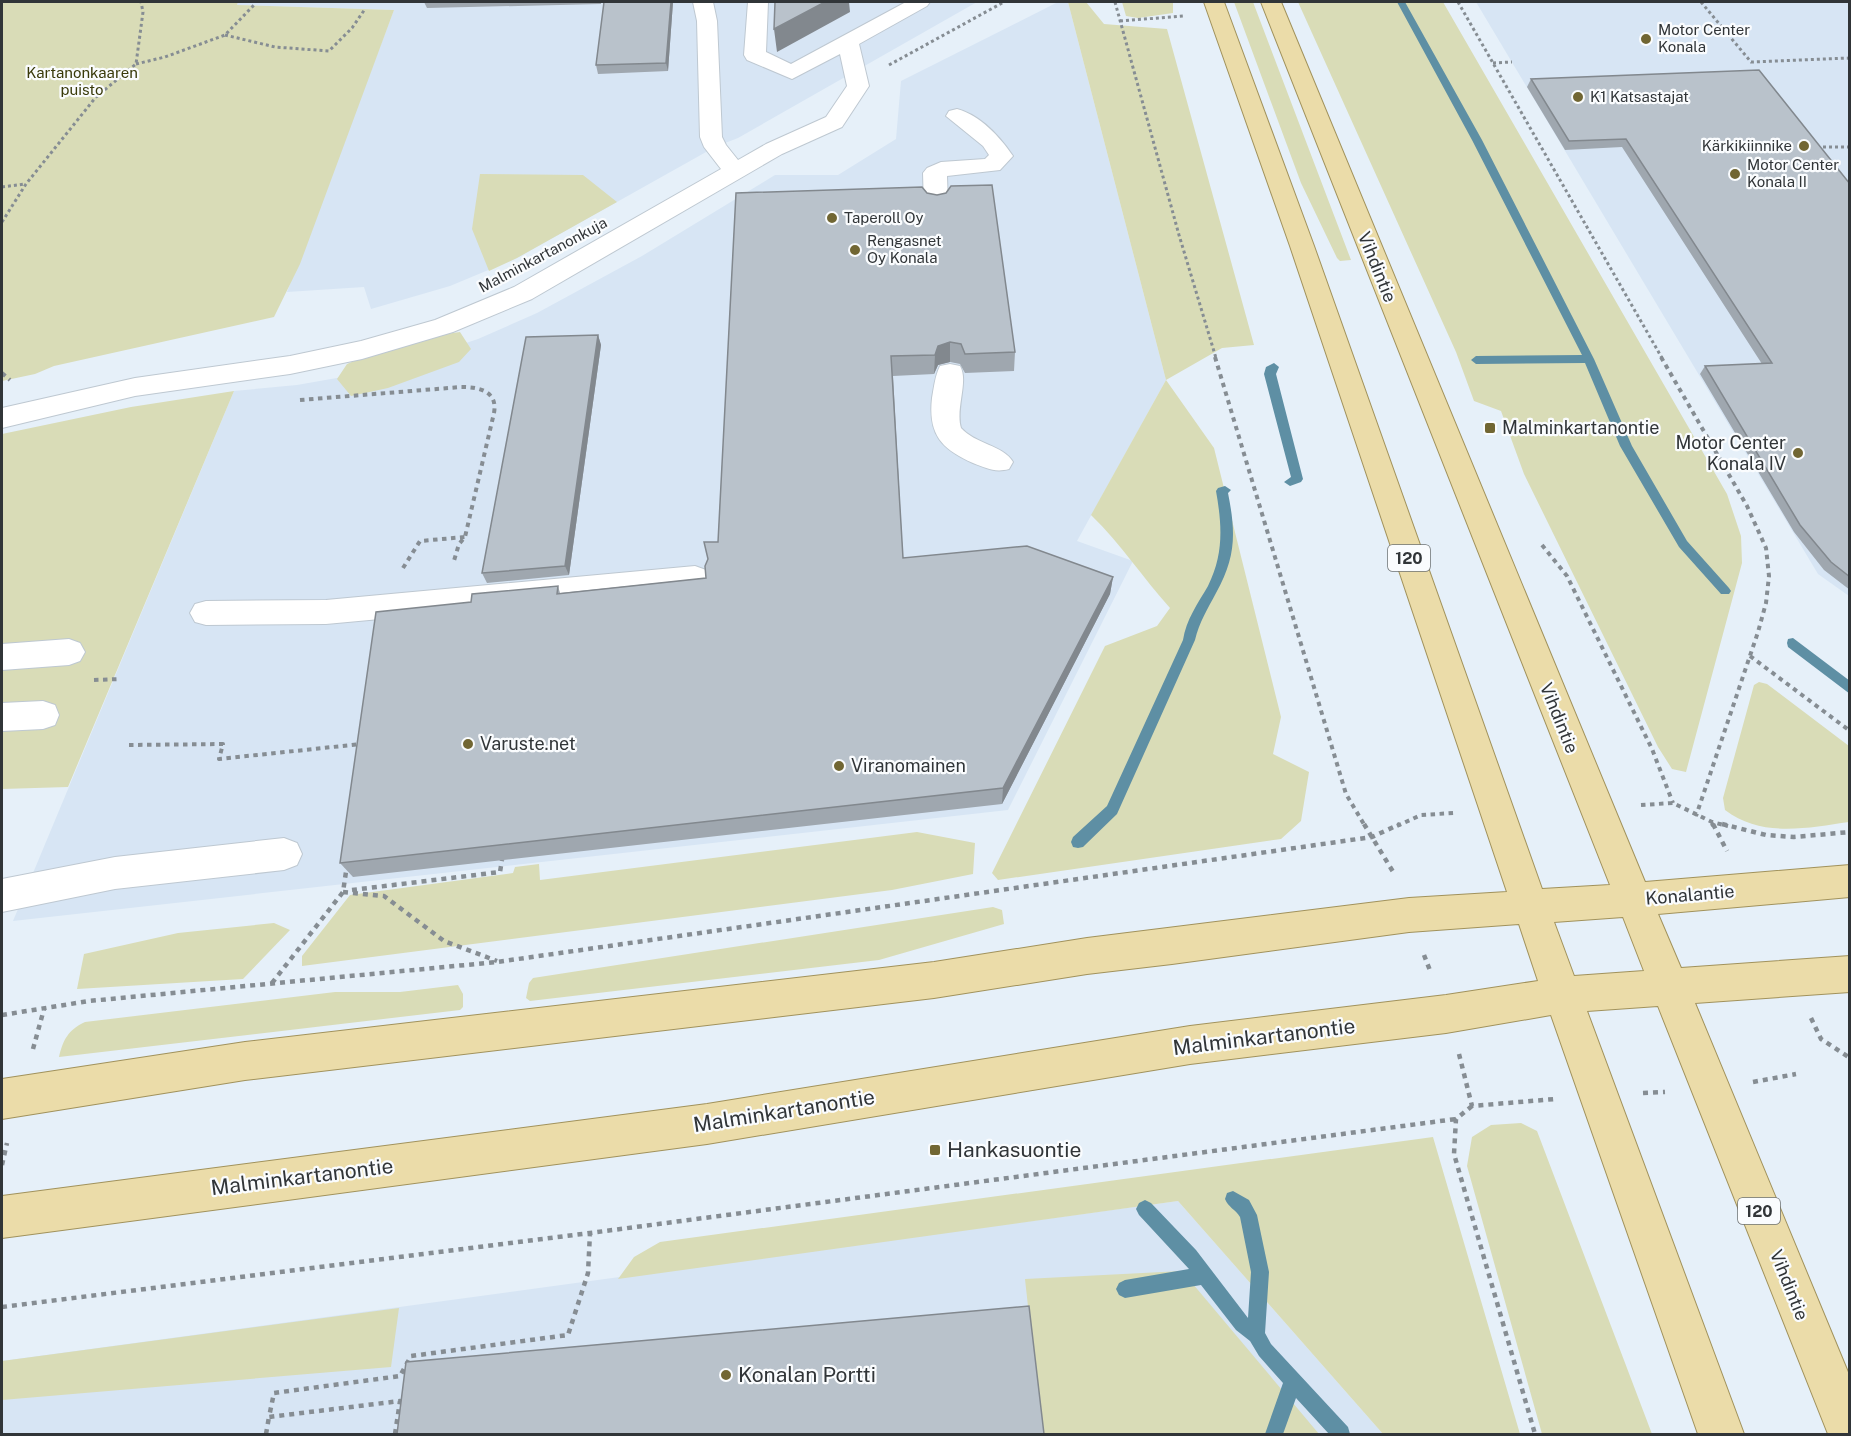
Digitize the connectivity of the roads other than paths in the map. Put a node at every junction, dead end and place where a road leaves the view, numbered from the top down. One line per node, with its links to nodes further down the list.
1 (703, 2): 8 (street)
2 (758, 2): 6 (street)
3 (920, 2): 6 (street)
4 (1214, 2): 23 (main road, 120)
5 (1271, 2): 22 (main road, Vihdintie / 120)
6 (848, 41): 8 (street, Malminkartanonkuja)
7 (957, 116): 9 (street)
8 (735, 171): 11 (street, Malminkartanonkuja)
9 (936, 206)
10 (950, 374): 12 (street)
11 (2, 418)
12 (999, 462)
13 (695, 578): 14 (street)
14 (206, 612)
15 (69, 652): 16 (street)
16 (2, 657)
17 (43, 715): 18 (street)
18 (2, 717)
19 (284, 854): 21 (street)
20 (1850, 881): 22 (main road, Konalantie)
21 (2, 896)
22 (1632, 900): 23 (main road, Konalantie); 25 (main road, Vihdintie / 120)
23 (1531, 905): 26 (main road, 120); 27 (main road)
24 (1850, 974): 25 (main road)
25 (1668, 989): 26 (main road); 29 (main road, Vihdintie / 120)
26 (1564, 995): 28 (main road, Malminkartanontie); 30 (main road, 120)
27 (2, 1099)
28 (2, 1216)
29 (1850, 1433)
30 (1721, 1434)

